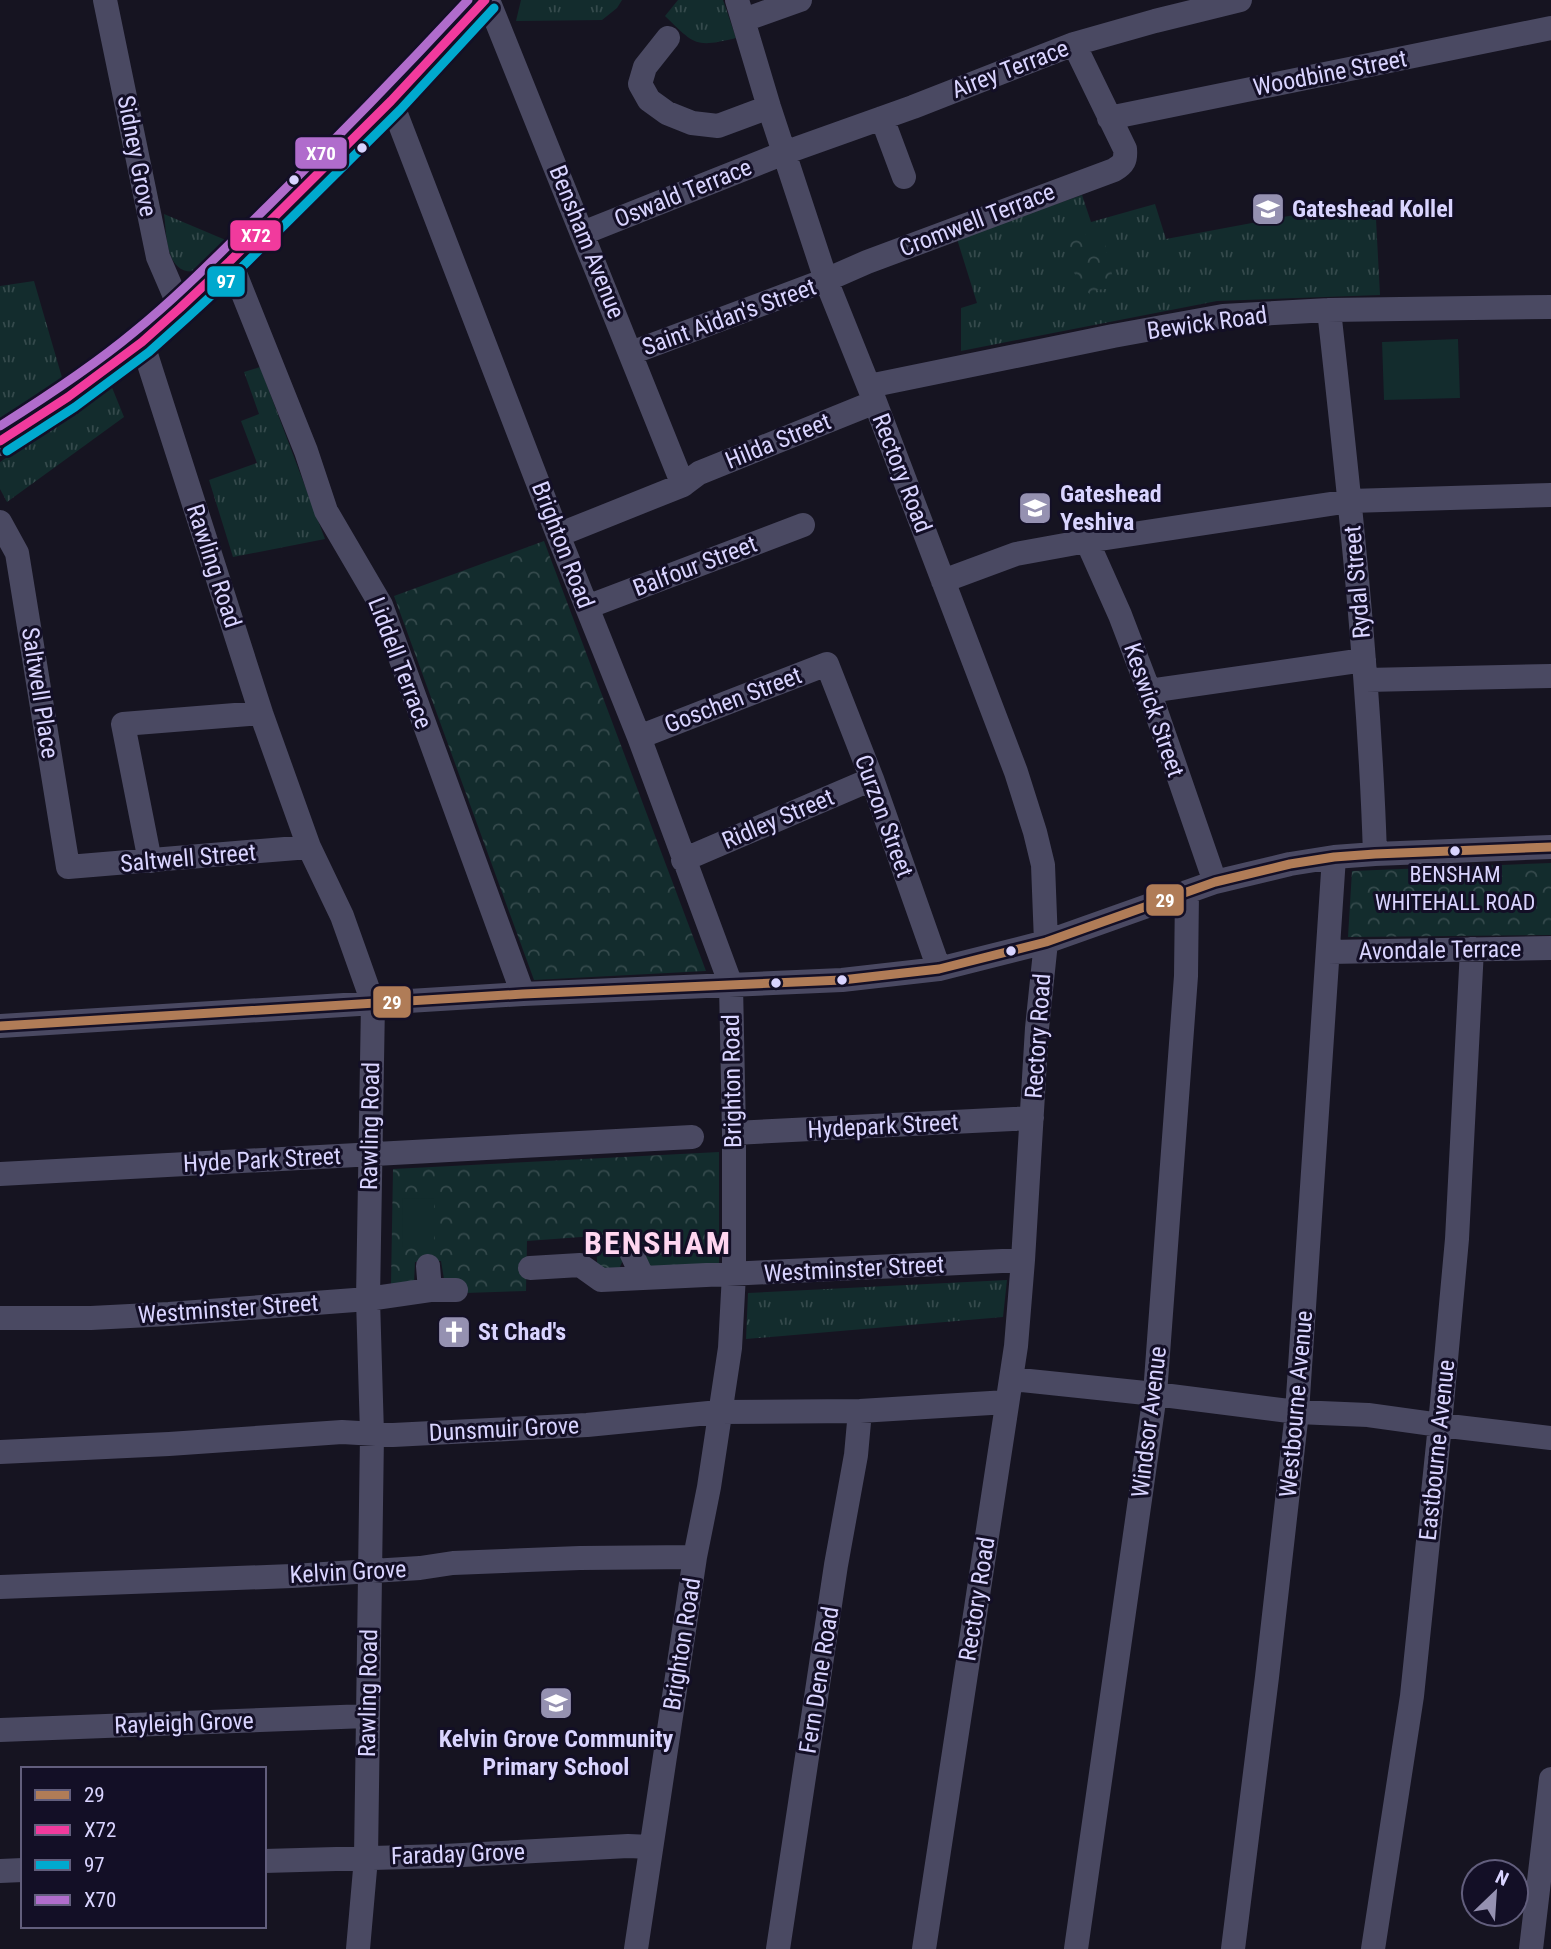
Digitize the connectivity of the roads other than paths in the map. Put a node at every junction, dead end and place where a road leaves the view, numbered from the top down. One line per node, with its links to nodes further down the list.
1 (105, 0): 20 (street, Sidney Grove)
2 (486, 0): 10 (main road); 16 (street, Bensham Avenue)
3 (800, 0): 5 (street)
4 (1240, 0): 6 (street, Airey Terrace)
5 (741, 10): 11 (street, Rectory Road)
6 (1151, 10): 9 (street, Airey Terrace)
7 (1551, 28): 13 (street, Woodbine Street)
8 (668, 38): 11 (street)
9 (1074, 44): 12 (street, Airey Terrace); 13 (street)
10 (391, 101): 17 (main road); 31 (street, Brighton Road)
11 (769, 107): 14 (street, Rectory Road)
12 (882, 118): 14 (street, Airey Terrace); 15 (street)
13 (1109, 118): 18 (street, Cromwell Terrace)
14 (783, 153): 16 (street, Oswald Terrace); 18 (street, Rectory Road)
15 (904, 177)
16 (583, 233): 23 (street, Bensham Avenue)
17 (230, 261): 20 (main road); 57 (street, Liddell Terrace)
18 (826, 280): 23 (street, Saint Aidan's Street); 24 (street, Rectory Road)
19 (1551, 307): 21 (street, Bewick Road)
20 (180, 308): 22 (main road)
21 (1329, 310): 24 (street, Bewick Road); 28 (street, Rydal Street)
22 (142, 342): 25 (main road); 39 (street, Rawling Road)
23 (631, 353): 26 (street, Bensham Avenue)
24 (872, 394): 26 (street, Hilda Street); 33 (street, Rectory Road)
25 (0, 441)
26 (684, 485): 31 (street, Hilda Street)
27 (1551, 495): 28 (street)
28 (1350, 501): 32 (street); 36 (street, Rydal Street)
29 (0, 522): 48 (street, Saltwell Place)
30 (803, 525): 34 (street, Balfour Street)
31 (558, 535): 34 (street, Brighton Road)
32 (1087, 541): 33 (street); 38 (street, Keswick Street)
33 (943, 581): 51 (street, Rectory Road)
34 (587, 607): 40 (street, Brighton Road)
35 (827, 664): 40 (street, Goschen Street); 41 (street, Curzon Street)
36 (1365, 670): 37 (street); 38 (street); 44 (street, Rydal Street)
37 (1551, 676)
38 (1149, 691): 49 (street, Keswick Street)
39 (261, 713): 42 (street, Rawling Road); 47 (street)
40 (639, 737): 46 (street, Brighton Road)
41 (872, 779): 46 (street, Ridley Street); 55 (street, Curzon Street)
42 (309, 847): 47 (street, Saltwell Street); 58 (street, Rawling Road)
43 (1551, 847): 44 (street)
44 (1375, 854): 45 (street)
45 (1334, 857): 49 (street); 54 (street, Westbourne Avenue)
46 (683, 860): 56 (street, Brighton Road)
47 (150, 861): 48 (street, Saltwell Street)
48 (68, 867)
49 (1215, 882): 50 (street)
50 (1187, 892): 51 (street); 74 (street, Windsor Avenue)
51 (1046, 942): 55 (street); 60 (street, Rectory Road)
52 (1551, 948): 53 (street, Avondale Terrace)
53 (1472, 949): 54 (street, Avondale Terrace); 78 (street, Eastbourne Avenue)
54 (1328, 953): 77 (street, Westbourne Avenue)
55 (939, 968): 56 (street)
56 (731, 985): 57 (street); 61 (street, Brighton Road)
57 (523, 994): 58 (street)
58 (373, 1003): 59 (street); 63 (street, Rawling Road)
59 (0, 1026)
60 (1032, 1118): 61 (street, Hydepark Street); 66 (street, Rectory Road)
61 (734, 1133): 68 (street, Brighton Road)
62 (692, 1137): 63 (street, Hyde Park Street)
63 (369, 1154): 64 (street, Hyde Park Street); 71 (street, Rawling Road)
64 (0, 1174)
65 (631, 1250): 69 (street)
66 (1023, 1260): 68 (street, Westminster Street); 73 (street, Rectory Road)
67 (530, 1268): 69 (street, Westminster Street)
68 (734, 1274): 69 (street, Westminster Street); 76 (street, Brighton Road)
69 (643, 1279)
70 (456, 1290): 71 (street, Westminster Street)
71 (368, 1299): 72 (street, Westminster Street); 79 (street, Rawling Road)
72 (0, 1318)
73 (1009, 1391): 74 (street, Dunsmuir Grove); 75 (street, Dunsmuir Grove); 96 (street, Rectory Road)
74 (1155, 1394): 77 (street, Dunsmuir Grove); 97 (street, Windsor Avenue)
75 (860, 1411): 76 (street, Dunsmuir Grove); 95 (street, Fern Dene Road)
76 (719, 1412): 79 (street, Dunsmuir Grove); 82 (street, Brighton Road)
77 (1297, 1412): 78 (street, Dunsmuir Grove); 98 (street, Westbourne Avenue)
78 (1440, 1426): 80 (street, Dunsmuir Grove); 99 (street, Eastbourne Avenue)
79 (372, 1434): 81 (street, Dunsmuir Grove); 83 (street, Rawling Road)
80 (1551, 1438)
81 (0, 1452)
82 (695, 1557): 83 (street, Kelvin Grove); 88 (street, Brighton Road)
83 (369, 1572): 84 (street, Kelvin Grove); 85 (street, Rawling Road)
84 (0, 1587)
85 (367, 1716): 86 (street, Rayleigh Grove); 89 (street, Rawling Road)
86 (0, 1730)
87 (1551, 1779): 100 (street)
88 (651, 1847): 89 (street, Faraday Grove); 94 (street, Brighton Road)
89 (366, 1858): 90 (street, Faraday Grove); 93 (street, Rawling Road)
90 (266, 1861)
91 (21, 1870): 92 (street)
92 (0, 1871)
93 (358, 1949)
94 (636, 1949)
95 (778, 1949)
96 (924, 1949)
97 (1076, 1949)
98 (1233, 1949)
99 (1373, 1949)
100 (1531, 1949)

